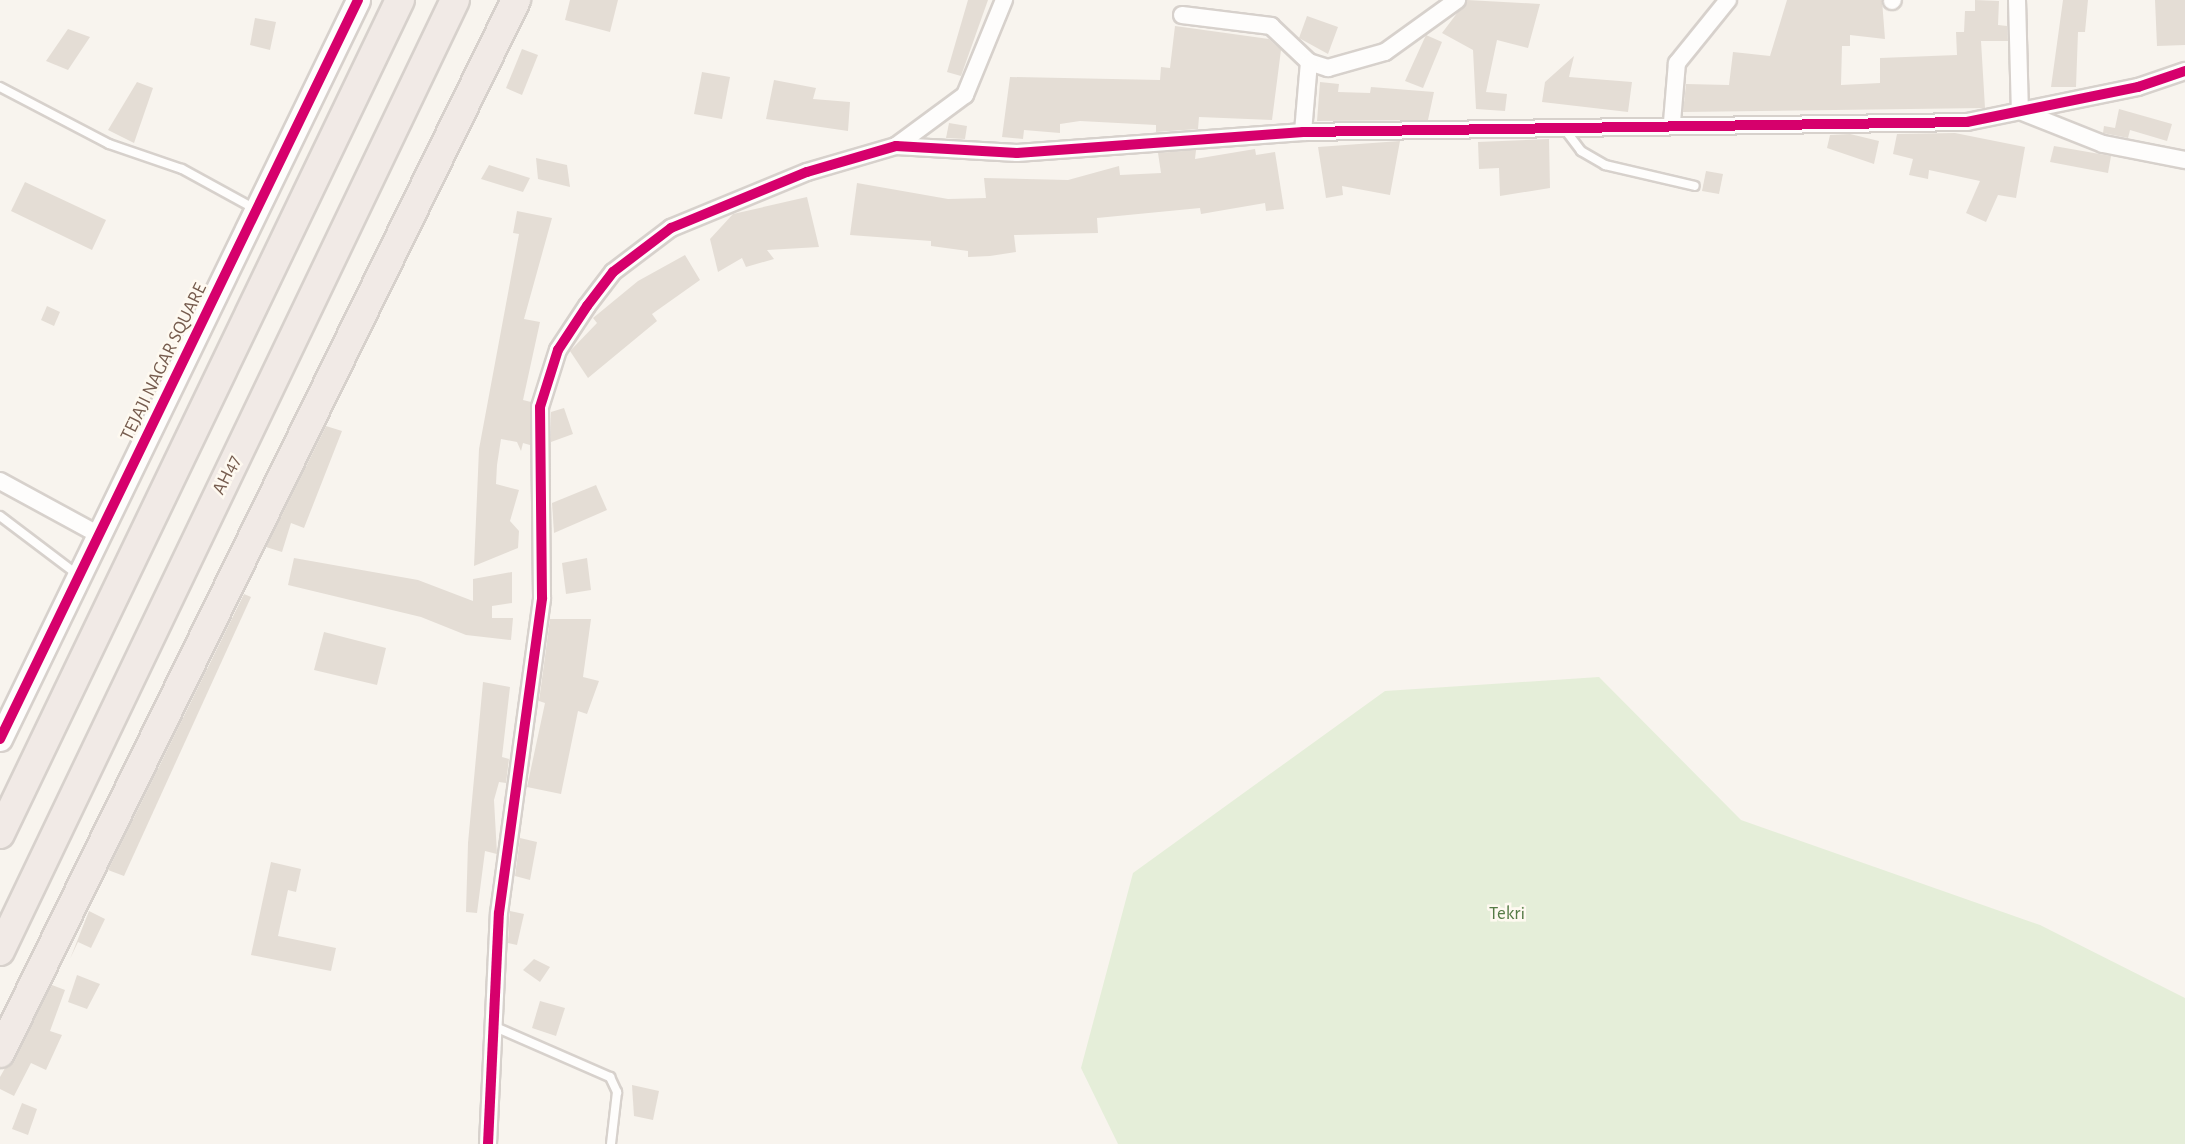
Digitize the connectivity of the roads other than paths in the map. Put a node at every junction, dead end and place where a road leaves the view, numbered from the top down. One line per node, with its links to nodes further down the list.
1 (358, 0): 20 (street, TEJAJI NAGAR SQUARE)
2 (400, 0): 26 (highway)
3 (455, 0): 27 (highway, AH47)
4 (516, 0): 29 (highway)
5 (1004, 0): 17 (street)
6 (1457, 0): 10 (street)
7 (1728, 0): 14 (street)
8 (2017, 0): 13 (street)
9 (1182, 15): 10 (street)
10 (1309, 62): 16 (street)
11 (2185, 71): 13 (street)
12 (0, 87): 20 (lane)
13 (2020, 111): 14 (street); 18 (street)
14 (1672, 122): 15 (street)
15 (1562, 125): 16 (street); 19 (lane)
16 (1303, 132): 17 (street)
17 (896, 146): 28 (street)
18 (2185, 160)
19 (1695, 186)
20 (258, 210): 23 (street, TEJAJI NAGAR SQUARE)
21 (0, 481): 23 (street)
22 (0, 516): 24 (lane)
23 (99, 535): 24 (street, TEJAJI NAGAR SQUARE)
24 (78, 575): 25 (street, TEJAJI NAGAR SQUARE)
25 (0, 739)
26 (0, 834)
27 (0, 951)
28 (494, 1026): 30 (street); 31 (lane)
29 (0, 1052)
30 (488, 1144)
31 (611, 1144)

